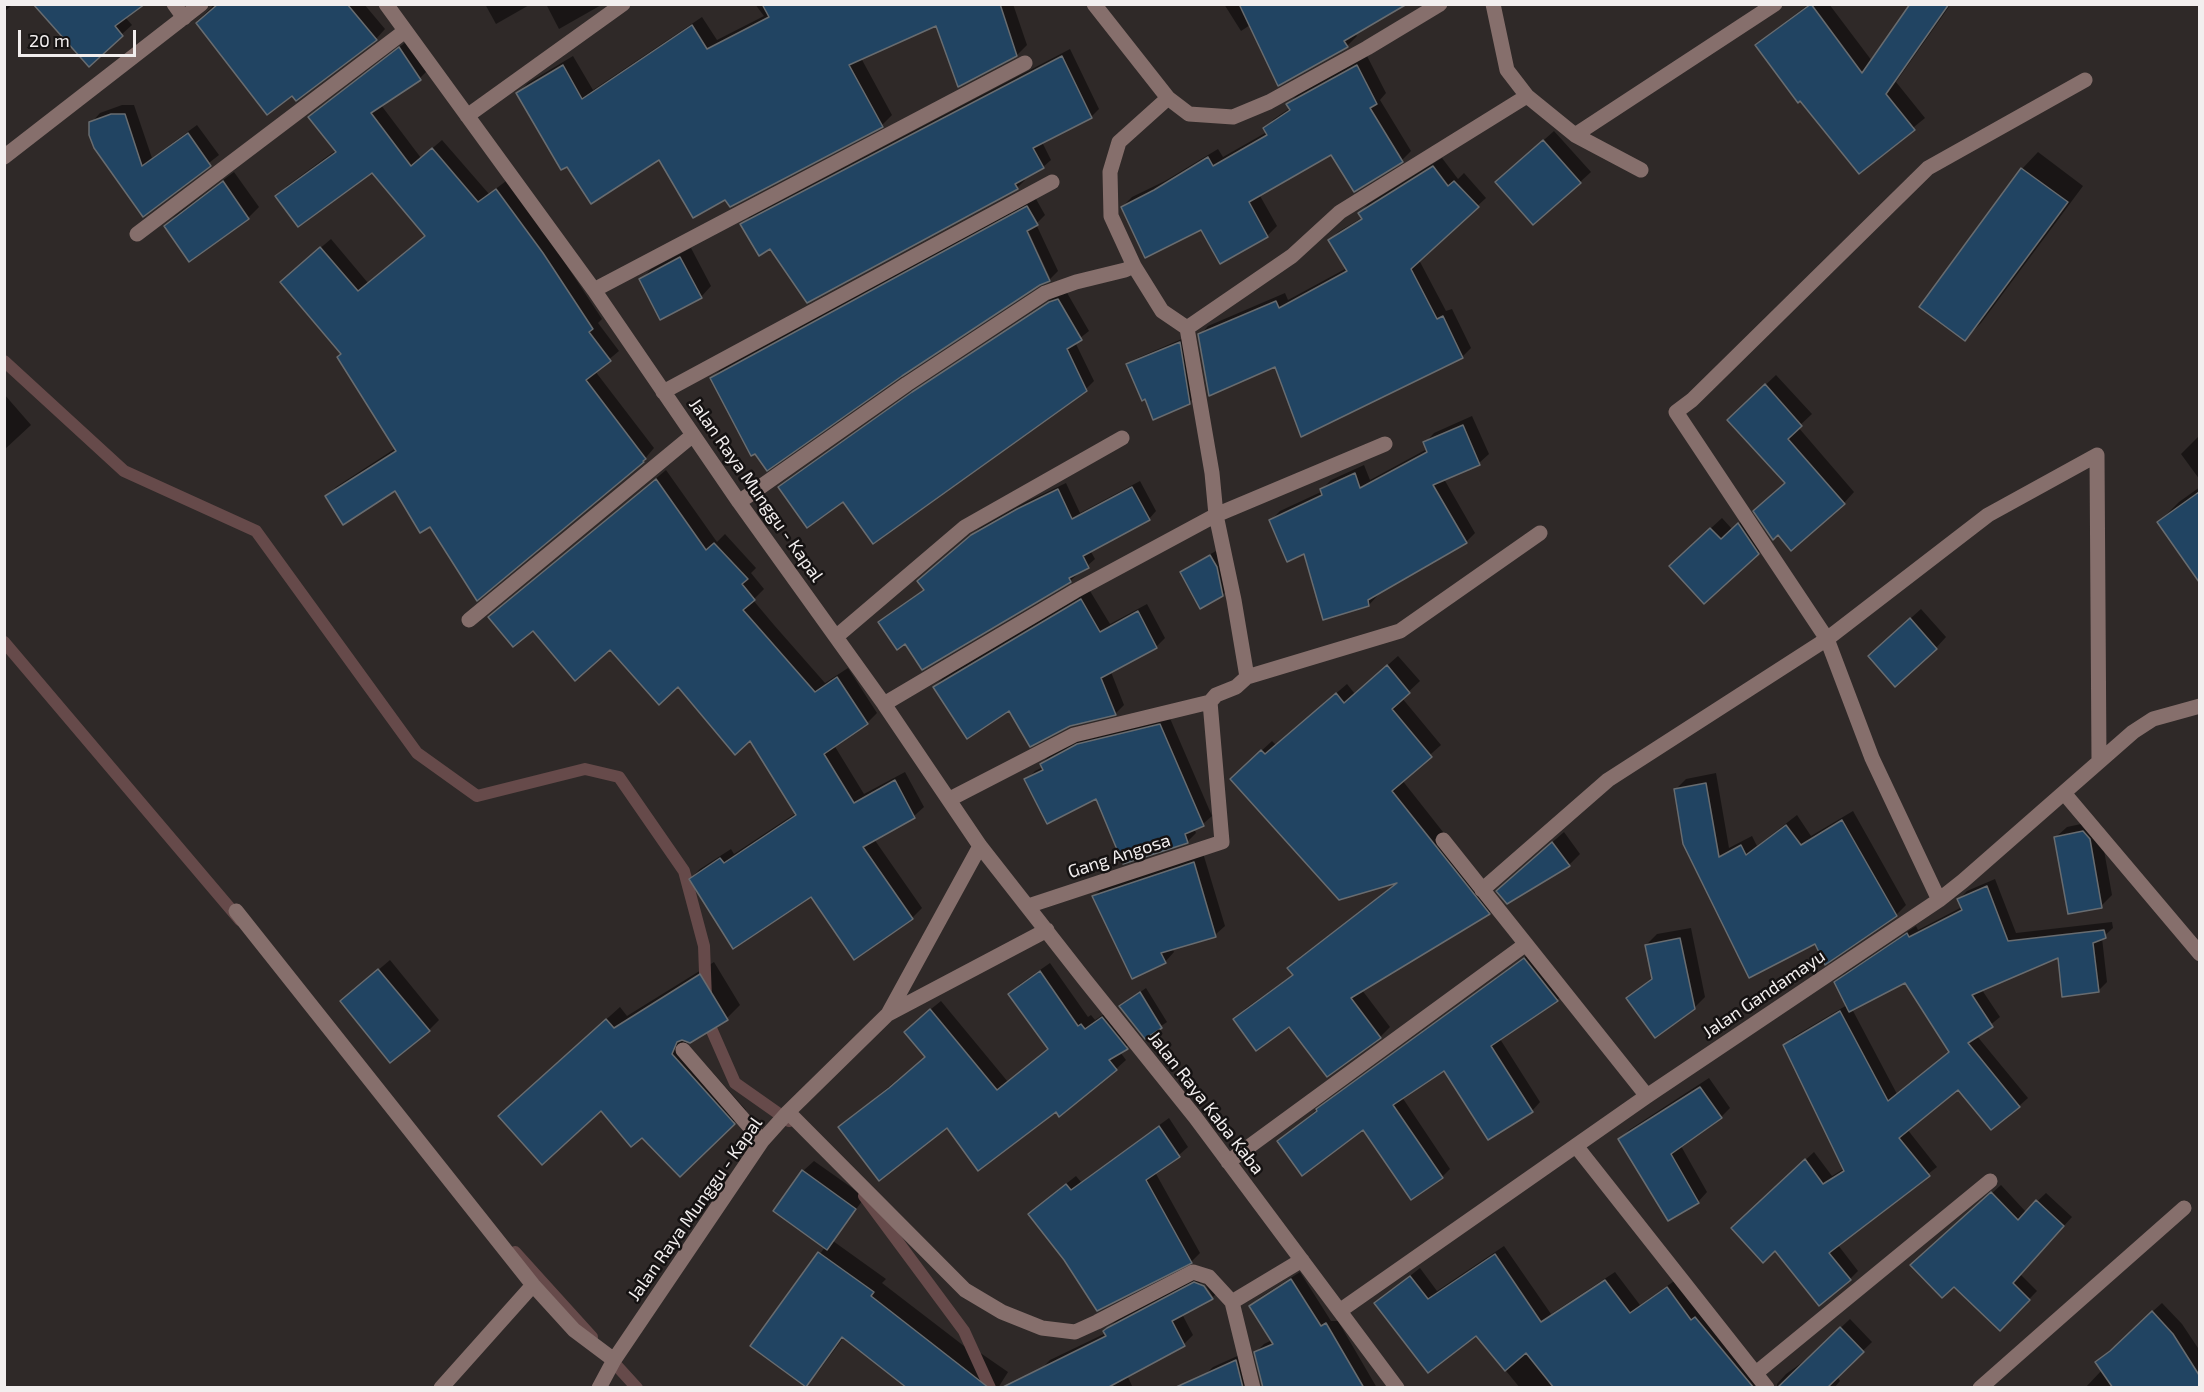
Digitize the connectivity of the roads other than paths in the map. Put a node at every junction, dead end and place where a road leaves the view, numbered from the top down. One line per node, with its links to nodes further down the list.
1 (174, 4): 9 (street)
2 (201, 4): 9 (street)
3 (386, 4): 10 (street, Jalan Raya Munggu - Kapal)
4 (623, 4): 15 (street)
5 (1094, 4): 14 (street)
6 (1440, 4): 14 (street)
7 (1493, 4): 13 (street)
8 (1775, 4): 16 (street)
9 (184, 18): 17 (street)
10 (405, 31): 15 (street, Jalan Raya Munggu - Kapal); 20 (street)
11 (1025, 63): 22 (street)
12 (2085, 80): 33 (street)
13 (1527, 96): 16 (street); 23 (street)
14 (1168, 98): 21 (street)
15 (467, 116): 22 (street, Jalan Raya Munggu - Kapal)
16 (1575, 135): 18 (street)
17 (4, 157)
18 (1641, 170)
19 (1052, 182): 24 (street)
20 (137, 234)
21 (1129, 268): 23 (street); 28 (street)
22 (594, 290): 24 (street, Jalan Raya Munggu - Kapal)
23 (1187, 328): 29 (street)
24 (663, 392): 25 (street, Jalan Raya Munggu - Kapal)
25 (693, 435): 28 (street, Jalan Raya Munggu - Kapal); 31 (street)
26 (1122, 438): 32 (street)
27 (1385, 444): 29 (street)
28 (739, 502): 32 (street, Jalan Raya Munggu - Kapal)
29 (1216, 515): 34 (street); 36 (street)
30 (1540, 532): 34 (street)
31 (469, 620)
32 (837, 636): 36 (street, Jalan Raya Munggu - Kapal)
33 (1827, 639): 38 (street); 43 (street); 44 (street)
34 (1241, 682): 35 (street)
35 (1213, 699): 40 (street); 45 (street, Gang Angosa)
36 (884, 704): 40 (street, Jalan Raya Munggu - Kapal)
37 (2199, 706): 38 (street, Jalan Gandamayu)
38 (2099, 761): 39 (street, Jalan Gandamayu)
39 (2064, 793): 44 (street, Jalan Gandamayu); 49 (street)
40 (950, 799): 42 (street, Jalan Raya Munggu - Kapal)
41 (1443, 840): 43 (street)
42 (980, 846): 45 (street, Jalan Raya Kaba Kaba); 50 (street, Jalan Raya Munggu - Kapal)
43 (1482, 890): 48 (street)
44 (1939, 900): 52 (street, Jalan Gandamayu)
45 (1028, 906): 47 (street, Jalan Raya Kaba Kaba)
46 (237, 911): 60 (street)
47 (1047, 930): 50 (street, Jalan Raya Munggu - Kapal); 56 (street, Jalan Raya Kaba Kaba)
48 (1526, 944): 52 (street); 56 (street)
49 (2199, 954)
50 (888, 1014): 53 (street, Jalan Raya Munggu - Kapal)
51 (683, 1050): 54 (street)
52 (1647, 1096): 55 (street, Jalan Gandamayu)
53 (788, 1112): 54 (street, Jalan Raya Munggu - Kapal); 61 (street)
54 (762, 1141): 63 (street, Jalan Raya Munggu - Kapal)
55 (1576, 1146): 62 (street, Jalan Gandamayu); 64 (street)
56 (1228, 1162): 59 (street, Jalan Raya Kaba Kaba)
57 (1990, 1181): 64 (street)
58 (2184, 1208): 70 (street)
59 (1302, 1260): 61 (street); 62 (street, Jalan Raya Kaba Kaba)
60 (533, 1285): 63 (street); 65 (street)
61 (1232, 1302): 67 (street)
62 (1341, 1310): 68 (street, Jalan Raya Kaba Kaba)
63 (612, 1363): 66 (street, Jalan Raya Munggu - Kapal)
64 (1756, 1373): 69 (street)
65 (441, 1388)
66 (599, 1388)
67 (1253, 1388)
68 (1397, 1388)
69 (1767, 1388)
70 (1980, 1388)

